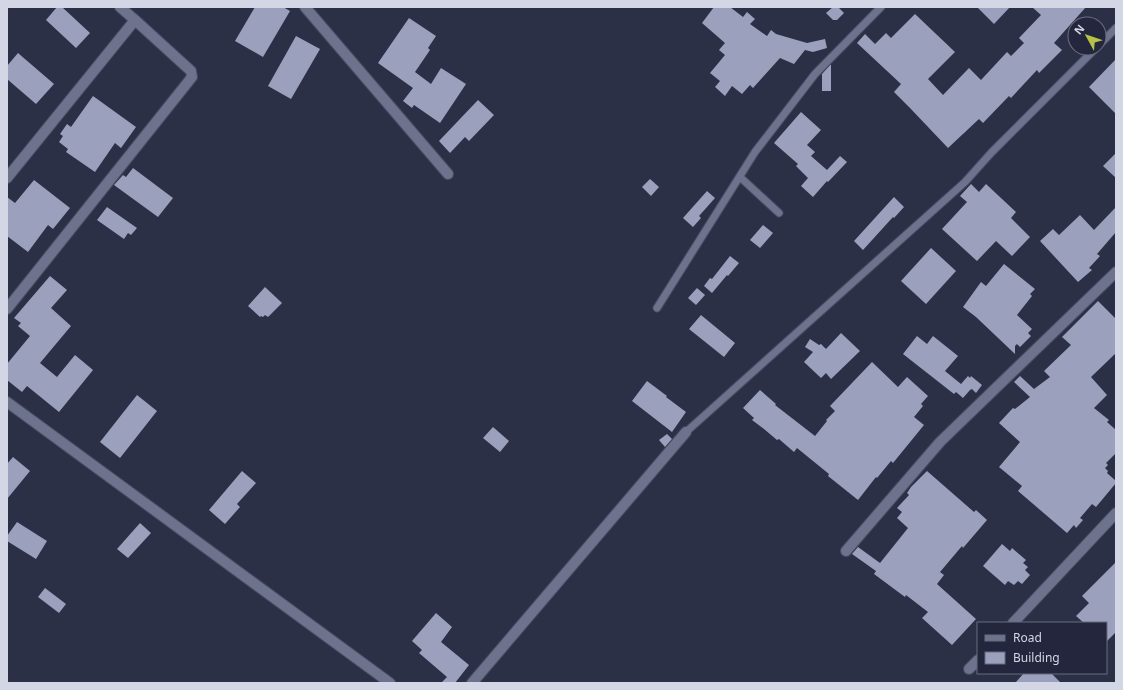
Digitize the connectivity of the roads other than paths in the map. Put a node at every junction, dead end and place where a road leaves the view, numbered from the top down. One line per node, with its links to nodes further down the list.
1 (120, 7): 4 (street)
2 (305, 7): 8 (street)
3 (881, 7): 9 (lane)
4 (135, 20): 10 (street); 14 (street)
5 (1116, 28): 6 (lane)
6 (1107, 37)
7 (1088, 56): 16 (lane)
8 (448, 174)
9 (740, 177): 11 (lane); 13 (lane)
10 (7, 178)
11 (779, 214)
12 (1116, 272): 18 (street)
13 (657, 308)
14 (7, 309)
15 (7, 402): 22 (street)
16 (686, 432): 23 (street)
17 (1116, 513): 19 (street)
18 (846, 550)
19 (1014, 622)
20 (977, 661): 21 (street)
21 (969, 669)
22 (390, 683)
23 (472, 683)

